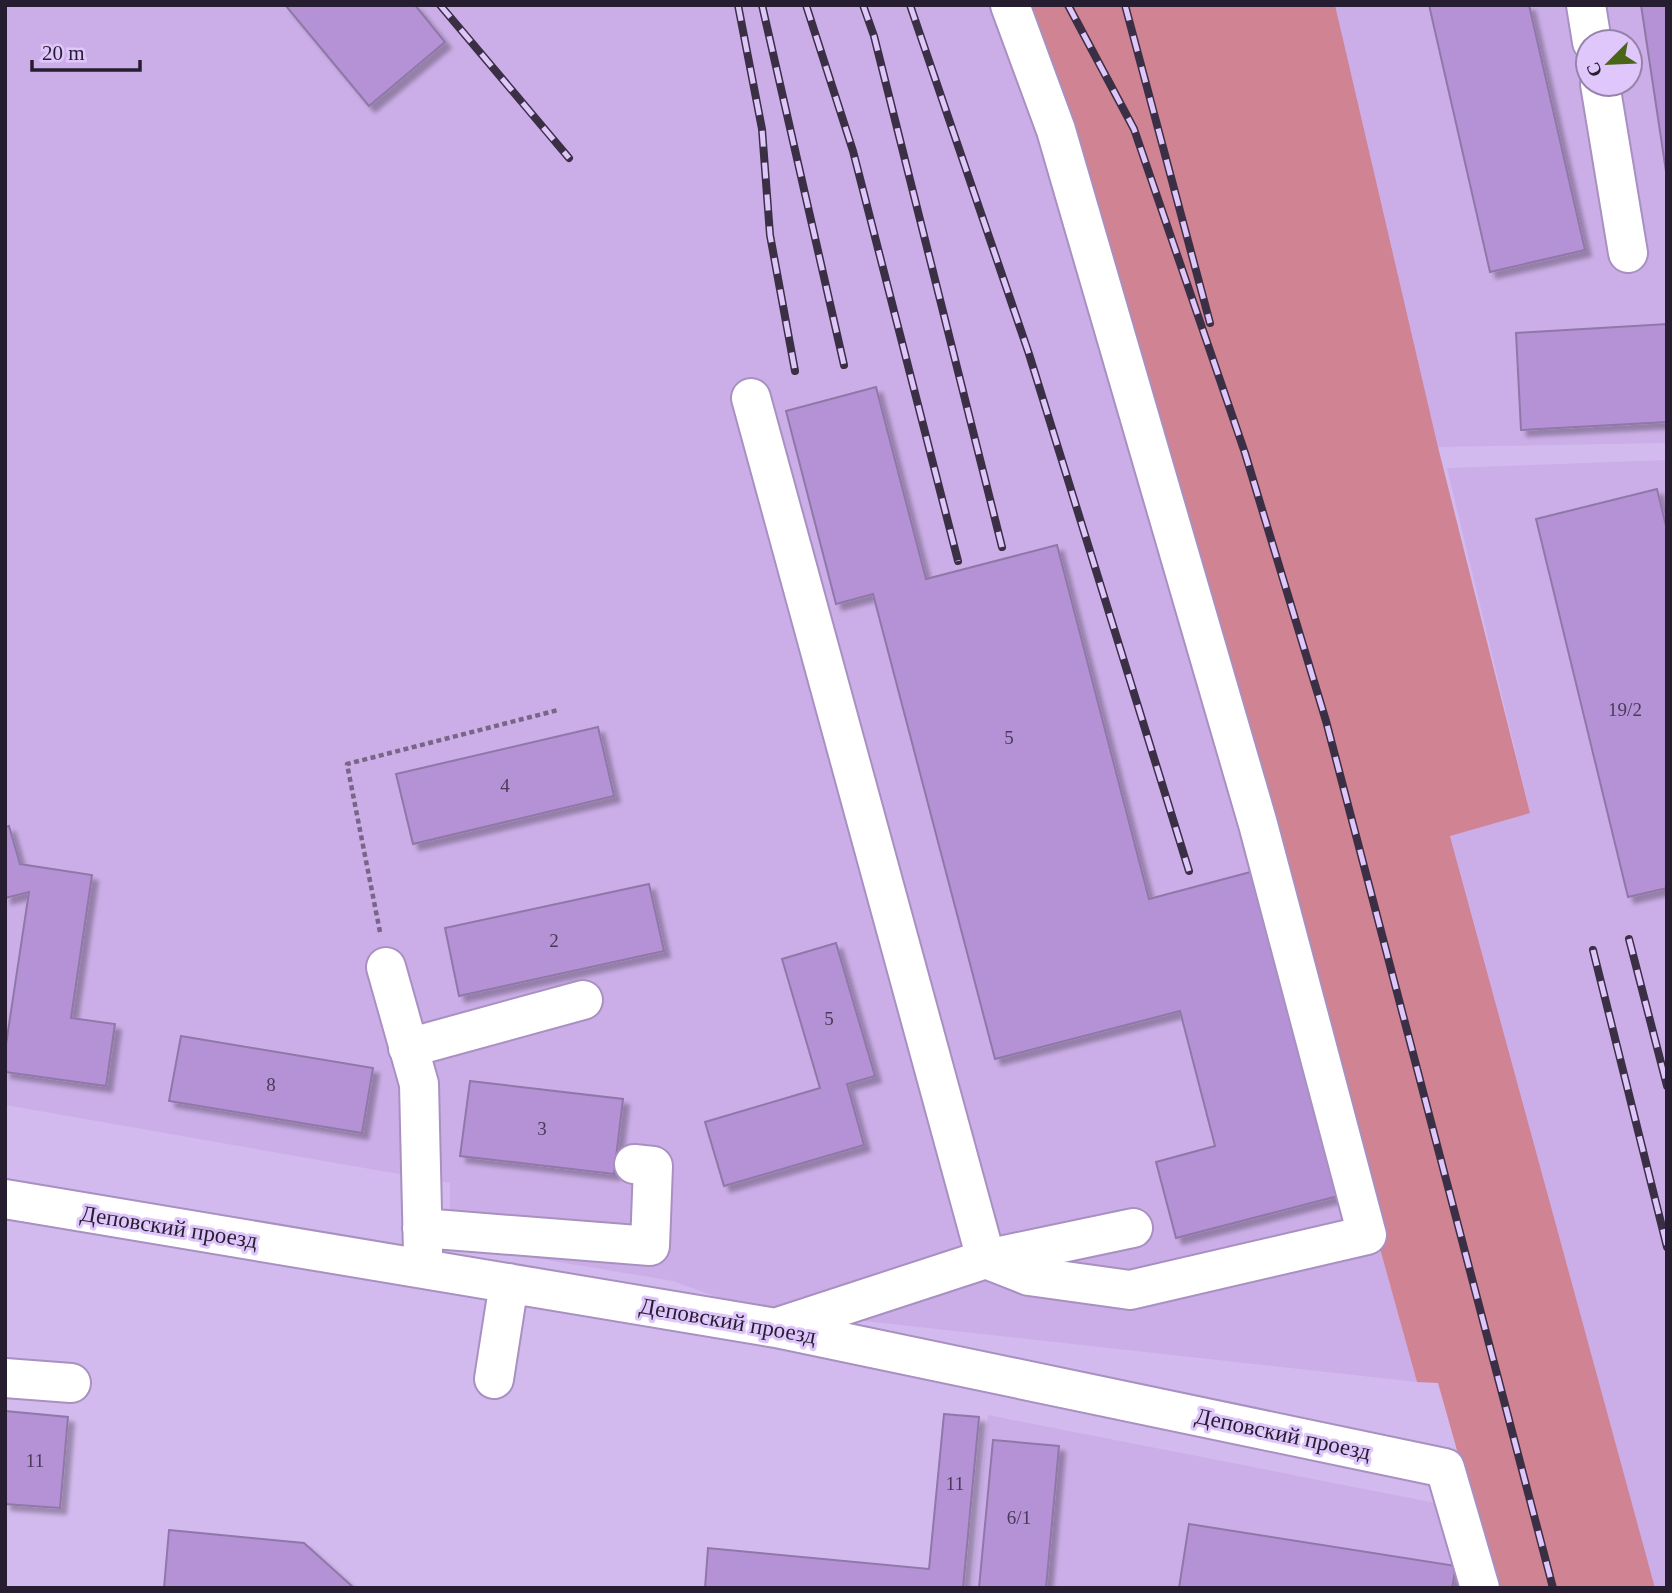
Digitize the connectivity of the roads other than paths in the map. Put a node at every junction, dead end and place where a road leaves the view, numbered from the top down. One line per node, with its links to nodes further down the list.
1 (1010, 5): 14 (street)
2 (1586, 5): 3 (street)
3 (1590, 28)
4 (1602, 98): 5 (street)
5 (1628, 253)
6 (751, 398): 14 (street)
7 (386, 967): 9 (street)
8 (583, 1000): 9 (street)
9 (408, 1048): 12 (street)
10 (634, 1164): 12 (street)
11 (5, 1199): 15 (street, Деповский проезд)
12 (422, 1228): 15 (street)
13 (1133, 1228): 14 (street)
14 (986, 1259): 17 (street)
15 (424, 1269): 16 (street, Деповский проезд)
16 (509, 1283): 17 (street, Деповский проезд); 19 (street)
17 (776, 1328): 21 (street, Деповский проезд)
18 (5, 1378): 20 (street)
19 (494, 1379)
20 (71, 1383)
21 (1480, 1588)

